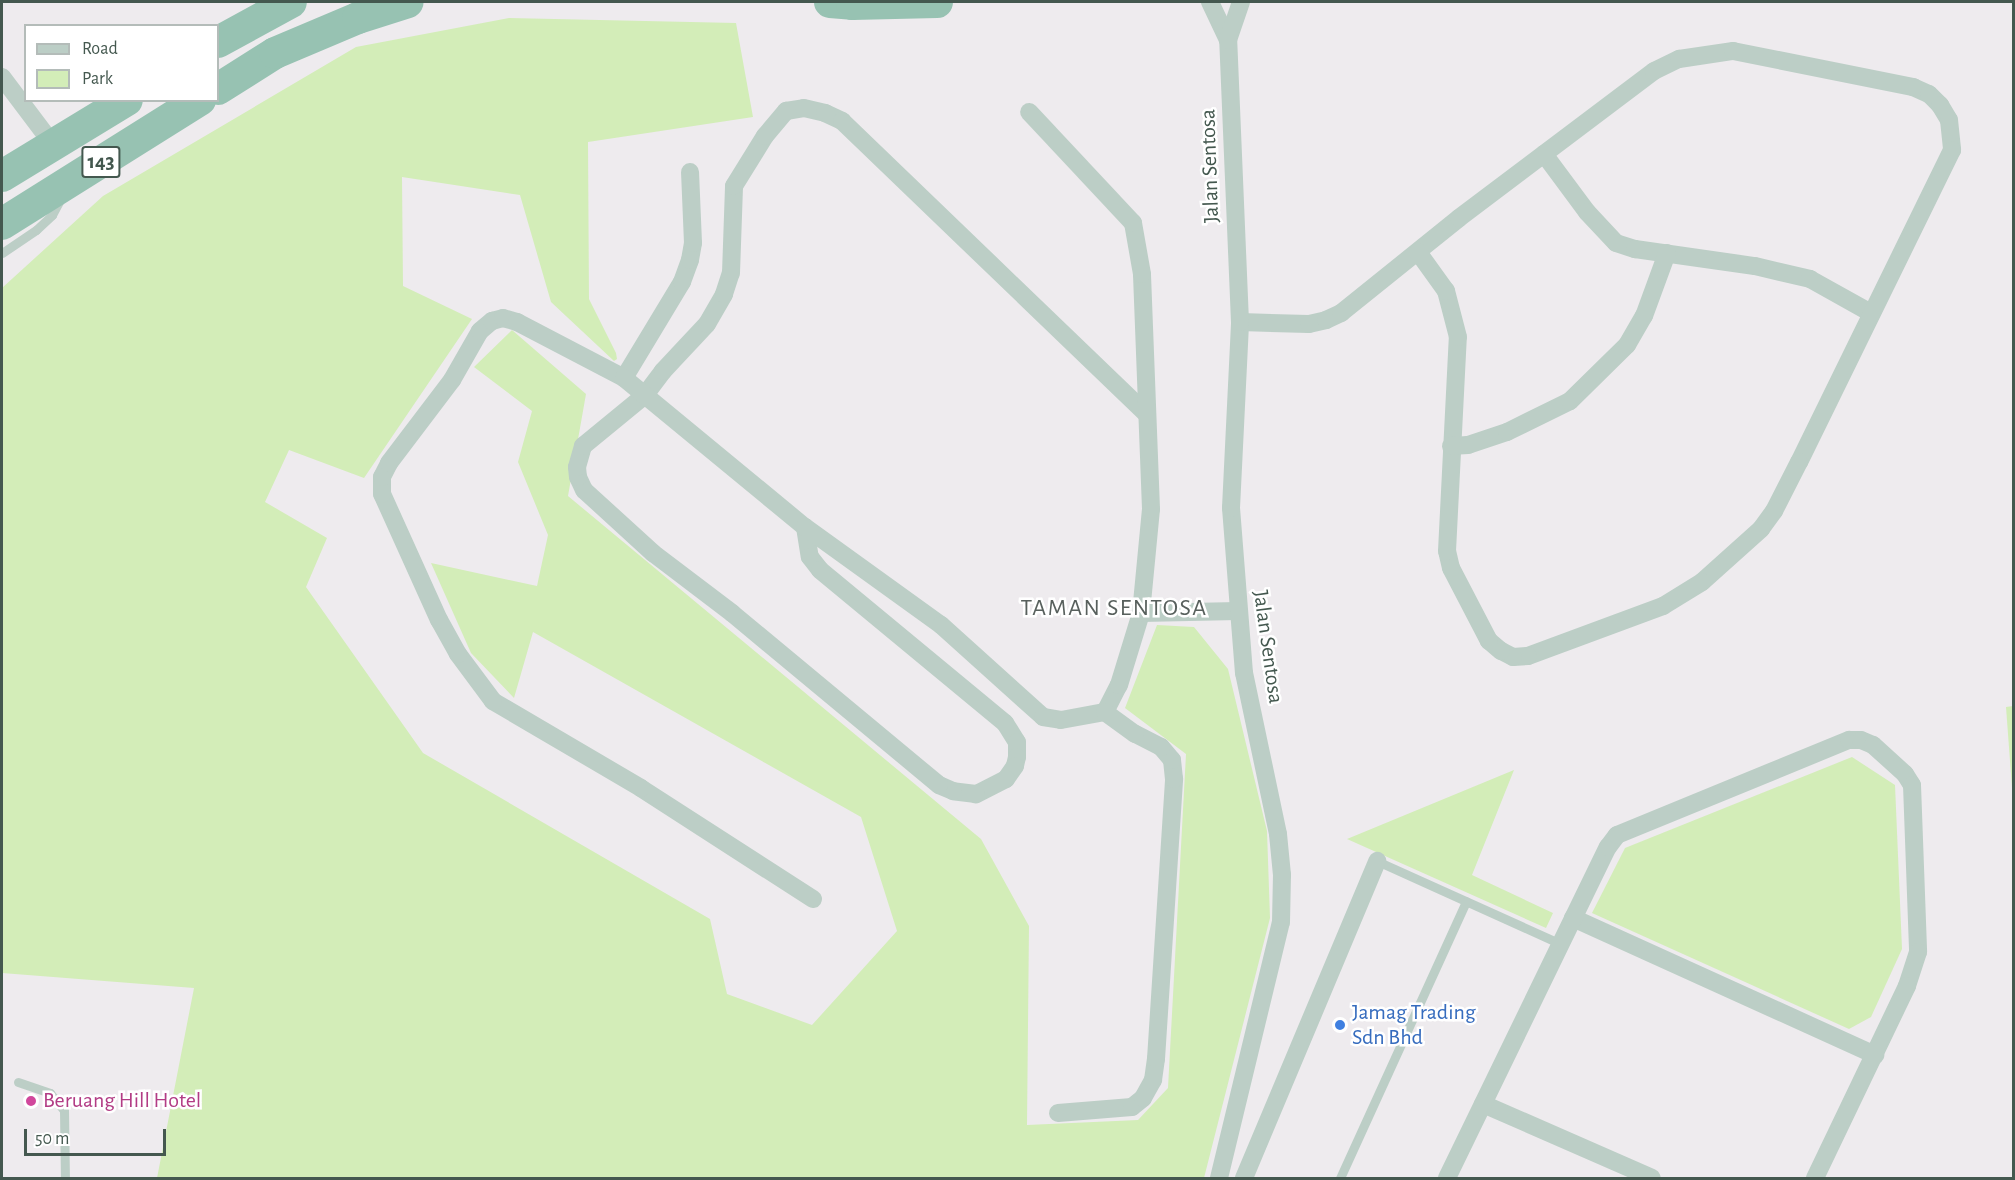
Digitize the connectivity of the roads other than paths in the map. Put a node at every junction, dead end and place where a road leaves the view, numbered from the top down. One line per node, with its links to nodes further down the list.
1 (268, 2): 8 (highway)
2 (291, 2): 8 (highway)
3 (408, 2): 11 (highway)
4 (830, 2): 5 (highway)
5 (938, 2)
6 (1210, 2): 9 (street, Jalan Sentosa)
7 (1241, 2): 9 (street, Jalan Sentosa)
8 (229, 35)
9 (1228, 40): 25 (street, Jalan Sentosa)
10 (2, 77): 15 (street)
11 (219, 88)
12 (124, 102): 15 (highway, 143)
13 (197, 102): 19 (highway, 143)
14 (1029, 112): 28 (street)
15 (54, 146): 18 (highway, 143)
16 (1544, 154): 21 (street); 23 (street); 24 (street)
17 (690, 172): 26 (street)
18 (2, 176)
19 (70, 182): 20 (highway, 143); 22 (lane)
20 (2, 224)
21 (1418, 252): 25 (street); 29 (street)
22 (2, 253)
23 (1667, 253): 24 (street); 29 (street)
24 (1870, 313): 29 (street)
25 (1240, 322): 31 (street, Jalan Sentosa)
26 (624, 378): 27 (street); 35 (street)
27 (645, 395): 28 (street); 30 (street); 30 (street)
28 (1148, 414): 32 (street)
29 (1451, 446)
30 (805, 527): 33 (street)
31 (1238, 611): 32 (street); 44 (street, Jalan Sentosa)
32 (1142, 613): 33 (street)
33 (1106, 712): 42 (street)
34 (1377, 861): 36 (lane); 45 (street)
35 (813, 899)
36 (1466, 901): 38 (lane); 46 (lane)
37 (1573, 918): 38 (street); 39 (street); 39 (street)
38 (1561, 944): 41 (street)
39 (1875, 1055): 49 (street)
40 (18, 1082): 43 (lane)
41 (1483, 1104): 47 (street); 48 (street)
42 (1058, 1113)
43 (65, 1179)
44 (1219, 1179)
45 (1244, 1179)
46 (1340, 1179)
47 (1447, 1179)
48 (1652, 1179)
49 (1815, 1179)

